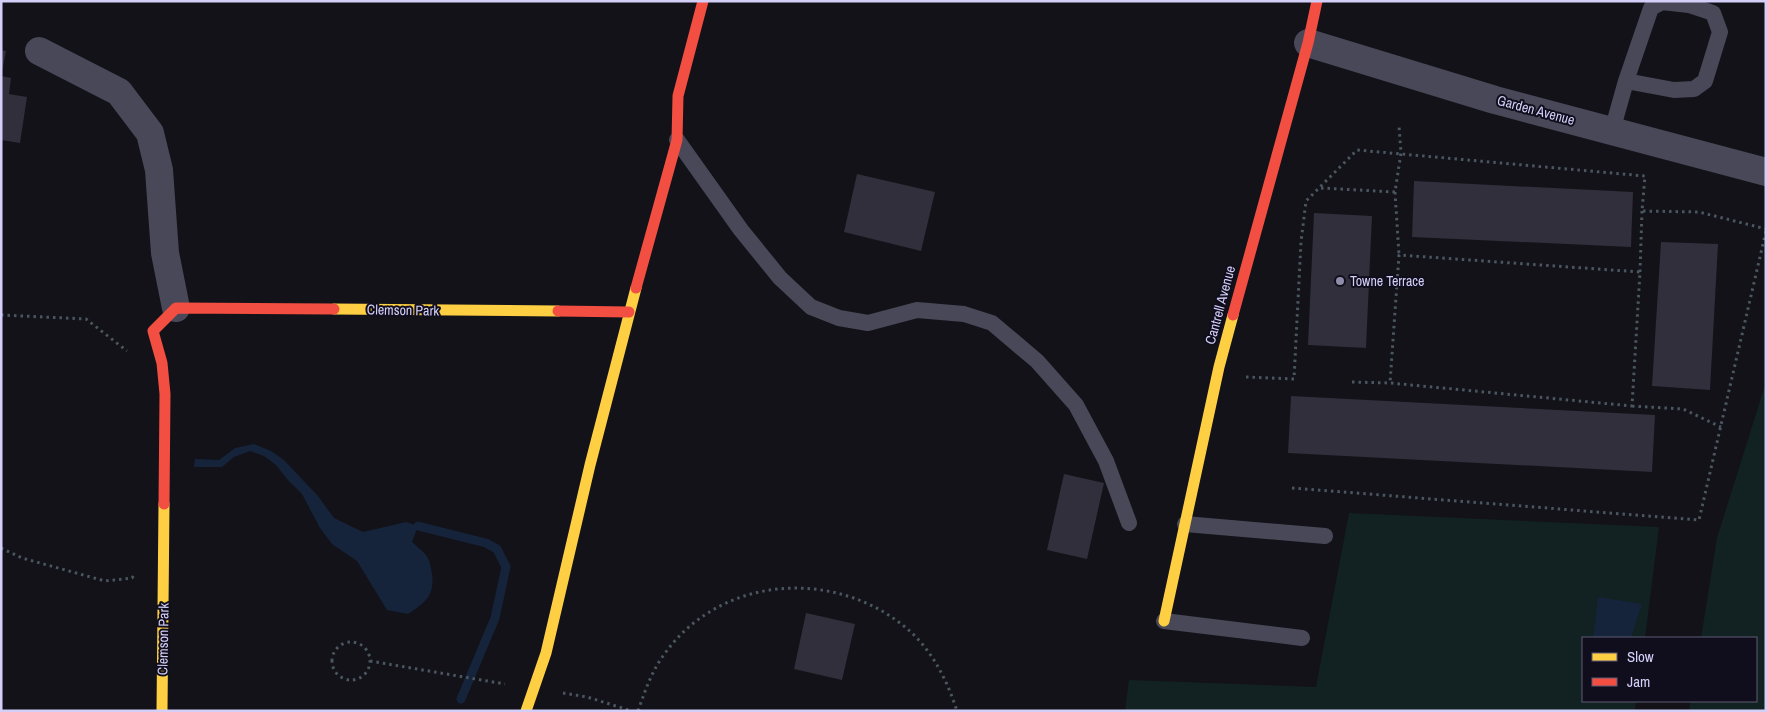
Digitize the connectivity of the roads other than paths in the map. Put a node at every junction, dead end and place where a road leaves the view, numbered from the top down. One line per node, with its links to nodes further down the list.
1 (703, 1): 7 (street)
2 (1318, 1): 3 (street, Cantrell Avenue)
3 (1308, 42): 6 (street, Garden Avenue); 12 (street, Cantrell Avenue)
4 (39, 51): 9 (street)
5 (1626, 81): 5 (lane); 6 (lane)
6 (1612, 131): 8 (street, Garden Avenue)
7 (677, 140): 10 (street); 11 (lane)
8 (1766, 172)
9 (176, 308): 10 (street, Clemson Park); 16 (street, Clemson Park)
10 (630, 312): 17 (street)
11 (1130, 523)
12 (1185, 524): 13 (lane); 14 (street, Cantrell Avenue)
13 (1325, 536)
14 (1164, 621): 15 (lane)
15 (1302, 638)
16 (162, 711)
17 (526, 711)

